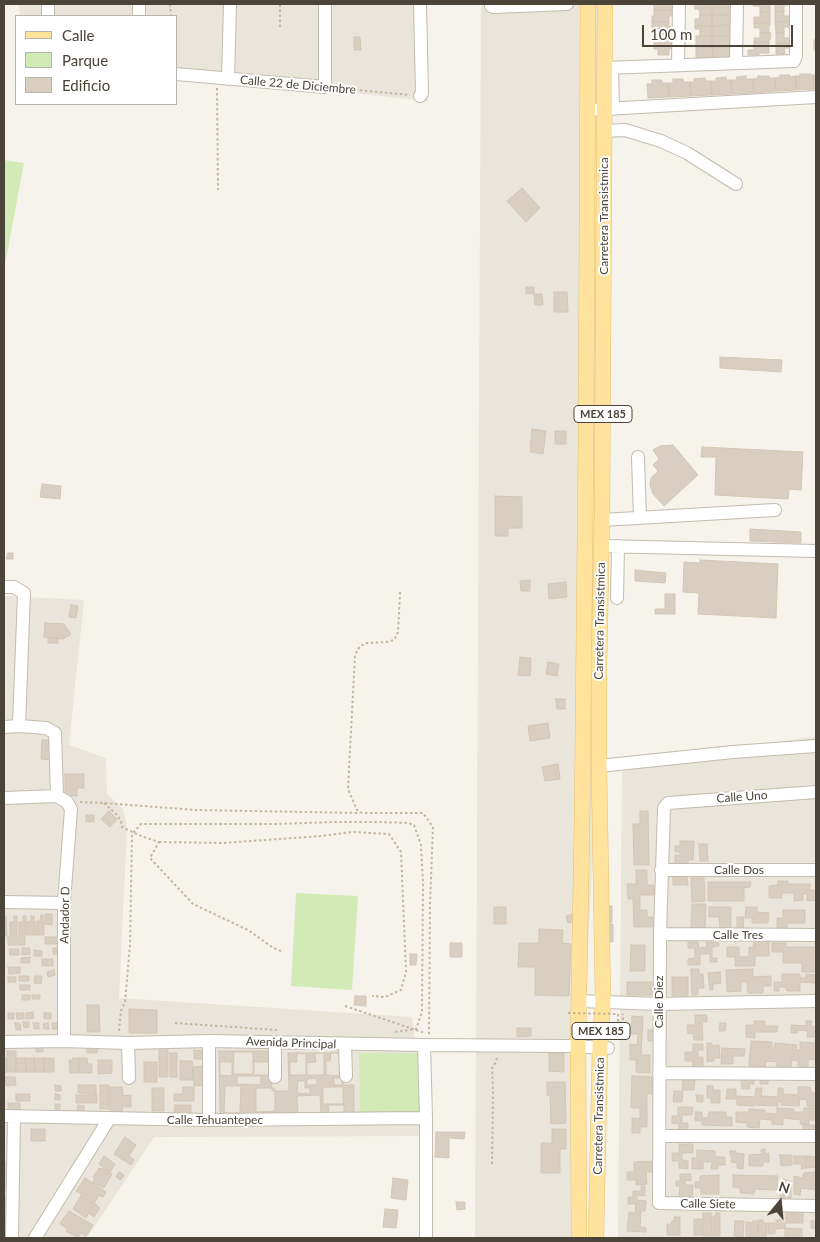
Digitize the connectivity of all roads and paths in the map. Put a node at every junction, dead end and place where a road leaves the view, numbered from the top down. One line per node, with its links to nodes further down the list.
1 (230, 4): 17 (street)
2 (280, 4): 12 (path)
3 (325, 4): 18 (street)
4 (420, 4): 19 (street)
5 (491, 4): 6 (street)
6 (567, 4)
7 (605, 4): 15 (main road, Carretera Transistmica / MEX 185)
8 (679, 4): 14 (street)
9 (737, 4): 13 (street)
10 (796, 4): 13 (street)
11 (587, 6): 21 (main road, Carretera Transistmica / MEX 185); 22 (main road)
12 (280, 27)
13 (736, 63): 14 (street)
14 (678, 65): 15 (street)
15 (609, 68): 22 (main road, Carretera Transistmica / MEX 185)
16 (178, 74): 17 (street, Calle 22 de Diciembre)
17 (223, 78): 18 (street, Calle 22 de Diciembre); 25 (path)
18 (325, 87): 19 (path, Calle 22 de Diciembre)
19 (420, 96)
20 (816, 97): 22 (street)
21 (588, 110): 22 (street); 52 (main road, Carretera Transistmica / MEX 185)
22 (609, 110): 23 (main road, Carretera Transistmica / MEX 185)
23 (604, 131): 24 (street); 29 (main road, Carretera Transistmica / MEX 185)
24 (736, 184)
25 (218, 190)
26 (638, 457): 28 (street)
27 (775, 510): 28 (street)
28 (640, 518): 29 (street)
29 (602, 520): 30 (main road, Carretera Transistmica / MEX 185)
30 (601, 546): 31 (street); 39 (main road, Carretera Transistmica / MEX 185)
31 (618, 546): 32 (street); 35 (street)
32 (816, 551)
33 (4, 587): 37 (street)
34 (400, 592): 45 (path)
35 (617, 598)
36 (4, 726): 37 (street)
37 (19, 726): 42 (street, Andador D)
38 (816, 746): 39 (street)
39 (599, 766): 59 (main road, Carretera Transistmica / MEX 185)
40 (816, 792): 44 (street, Calle Uno)
41 (4, 798): 42 (street)
42 (62, 799): 43 (path); 51 (street, Andador D)
43 (104, 803): 45 (path); 46 (path)
44 (668, 803): 48 (street, Calle Diez)
45 (362, 813): 68 (path)
46 (134, 833): 47 (path); 65 (path); 73 (path)
47 (159, 842): 55 (path); 56 (path)
48 (661, 870): 49 (street, Calle Dos); 53 (street, Calle Diez)
49 (816, 870)
50 (4, 902): 51 (street)
51 (64, 903): 69 (street, Andador D)
52 (581, 903): 58 (main road, Carretera Transistmica / MEX 185); 59 (main road)
53 (660, 934): 54 (street, Calle Tres); 60 (street, Calle Diez)
54 (816, 935)
55 (283, 952)
56 (372, 996)
57 (816, 1000): 60 (street)
58 (579, 1001): 59 (street); 76 (main road, Carretera Transistmica / MEX 185)
59 (603, 1002): 62 (street); 77 (main road, Carretera Transistmica)
60 (659, 1004): 62 (street); 78 (street, Calle Diez)
61 (345, 1006): 65 (path)
62 (621, 1008): 62 (path); 63 (path, bridge)
63 (568, 1013)
64 (175, 1023): 66 (path)
65 (416, 1029): 67 (path); 68 (path)
66 (282, 1030)
67 (394, 1032)
68 (427, 1040): 74 (street, Avenida Principal); 75 (street, Avenida Principal); 84 (street)
69 (64, 1041): 71 (street, Avenida Principal); 73 (street, Avenida Principal)
70 (209, 1041): 72 (street, Avenida Principal); 73 (street, Avenida Principal); 86 (street)
71 (4, 1042)
72 (275, 1042): 74 (street, Avenida Principal); 81 (street)
73 (124, 1043): 82 (street)
74 (345, 1044): 80 (street)
75 (496, 1046): 76 (street, Avenida Principal); 90 (path)
76 (578, 1046): 77 (street, Avenida Principal); 89 (main road); 96 (main road, Carretera Transistmica / MEX 185)
77 (604, 1048): 89 (main road, Carretera Transistmica)
78 (659, 1073): 79 (street); 87 (street, Calle Diez)
79 (816, 1074)
80 (346, 1076)
81 (275, 1077)
82 (129, 1078)
83 (9, 1117): 85 (street, Calle Tehuantepec); 93 (street)
84 (426, 1118): 86 (street, Calle Tehuantepec); 95 (street)
85 (109, 1119): 86 (street, Calle Tehuantepec); 94 (street)
86 (209, 1120)
87 (659, 1136): 88 (street); 91 (street, Calle Diez)
88 (816, 1136)
89 (598, 1145): 97 (main road, Carretera Transistmica)
90 (492, 1164)
91 (659, 1204): 92 (street, Calle Siete)
92 (816, 1206)
93 (12, 1238)
94 (35, 1238)
95 (426, 1238)
96 (579, 1238)
97 (596, 1238)

